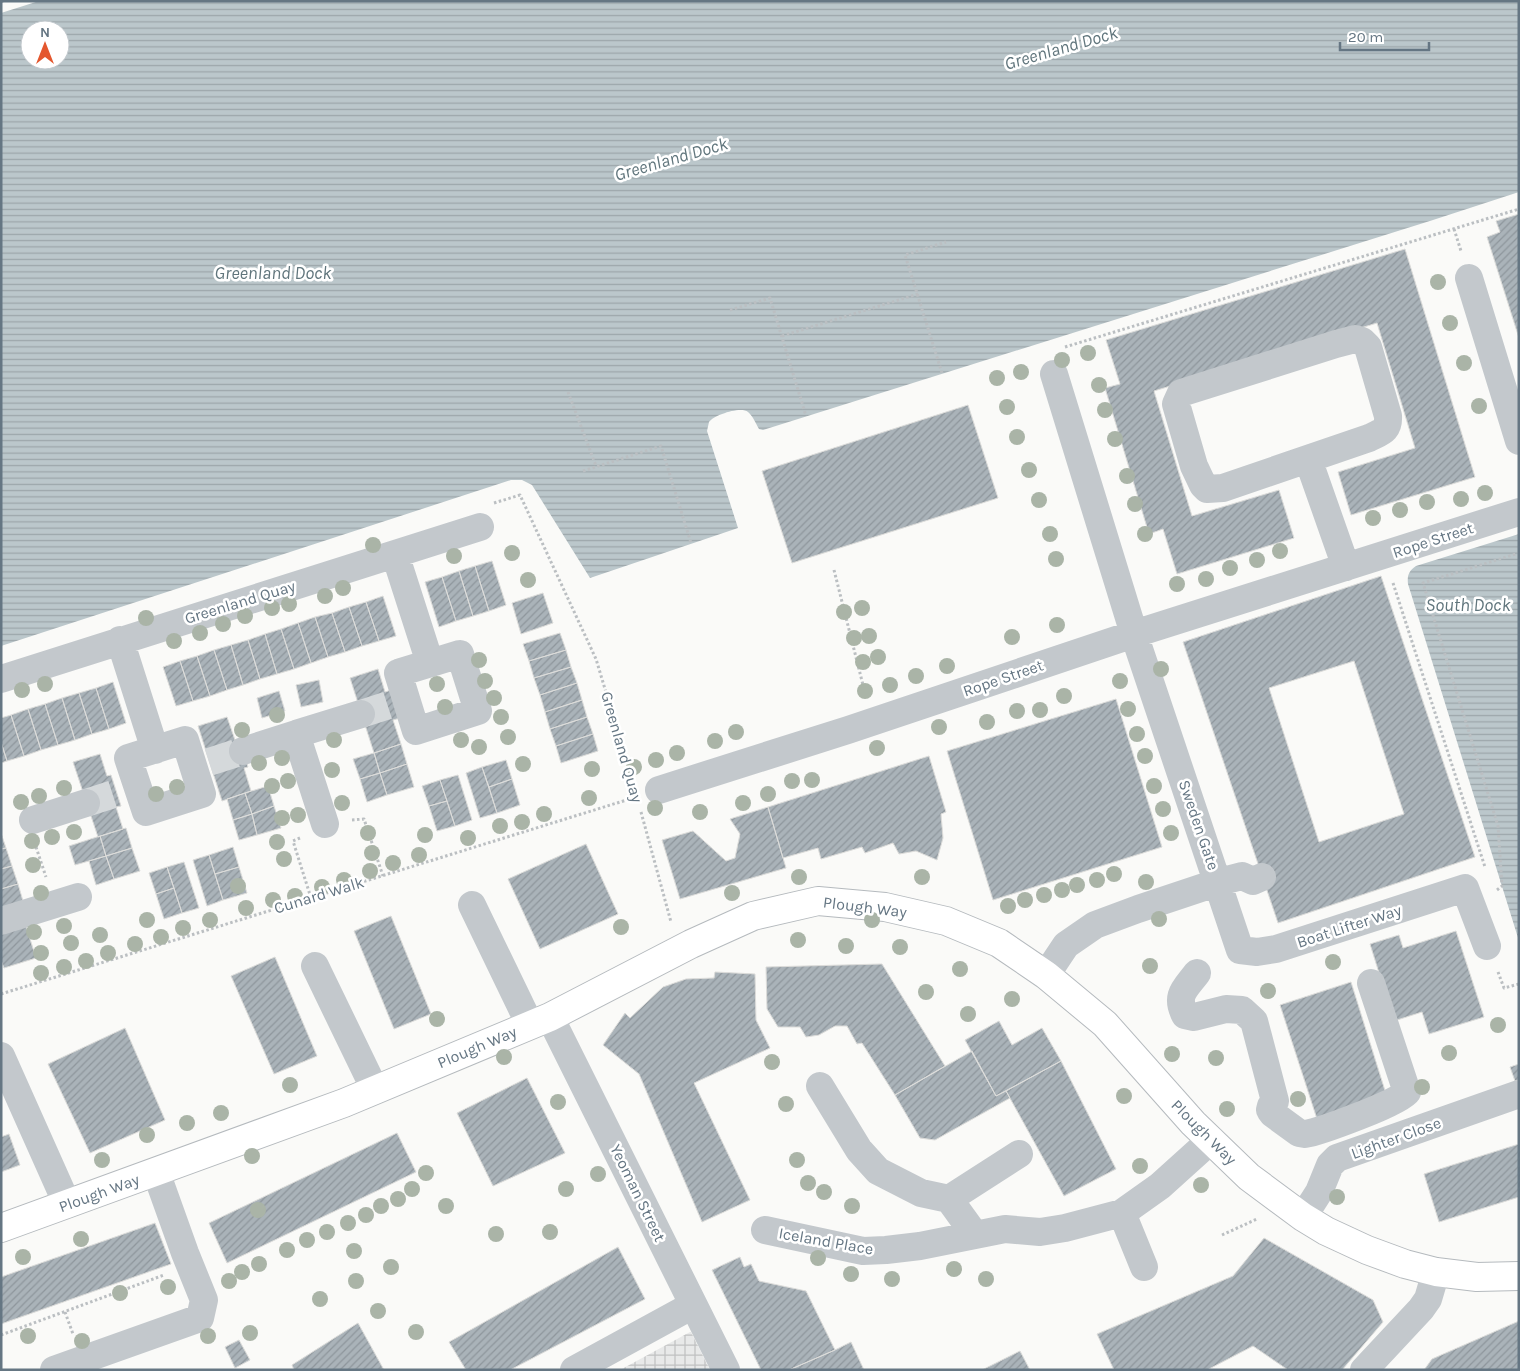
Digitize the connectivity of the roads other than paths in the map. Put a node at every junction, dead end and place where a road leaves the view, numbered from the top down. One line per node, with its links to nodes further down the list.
1 (1469, 278): 3 (street)
2 (1054, 374): 9 (street, Sweden Gate)
3 (1519, 441)
4 (1308, 459): 4 (street); 8 (street)
5 (1519, 512): 8 (street, Rope Street)
6 (480, 527): 7 (street, Greenland Quay)
7 (395, 554): 10 (street, Greenland Quay); 11 (street)
8 (1346, 567): 9 (street, Rope Street)
9 (1134, 634): 17 (street, Rope Street); 21 (street, Sweden Gate)
10 (120, 640): 12 (street, Greenland Quay); 15 (street)
11 (430, 663): 11 (street)
12 (1, 679)
13 (361, 714): 14 (street)
14 (296, 734): 16 (street); 20 (street)
15 (155, 750): 15 (street)
16 (243, 751)
17 (642, 795)
18 (86, 802): 19 (street)
19 (33, 820)
20 (325, 824)
21 (1245, 874): 25 (street, Boat Lifter Way); 28 (street, Sweden Gate)
22 (66, 901): 24 (street)
23 (472, 905): 30 (street, Yeoman Street)
24 (1, 922)
25 (1487, 946)
26 (315, 966): 33 (street)
27 (1197, 973): 29 (street)
28 (1046, 975): 30 (main road, Plough Way); 35 (main road, Plough Way)
29 (1371, 983)
30 (540, 1021): 33 (main road, Plough Way); 48 (street, Yeoman Street)
31 (1, 1056): 39 (street)
32 (820, 1086): 38 (street)
33 (374, 1090): 37 (main road, Plough Way)
34 (1519, 1094): 41 (street, Lighter Close)
35 (1211, 1140): 40 (street, Iceland Place); 41 (main road, Plough Way)
36 (1019, 1154): 38 (street)
37 (156, 1172): 39 (main road, Plough Way); 49 (street)
38 (949, 1199): 44 (street)
39 (67, 1204): 42 (main road, Plough Way)
40 (1122, 1213): 44 (street, Iceland Place); 45 (street)
41 (1303, 1217): 46 (main road, Plough Way)
42 (1, 1228)
43 (765, 1230): 44 (street, Iceland Place)
44 (975, 1234)
45 (1144, 1268)
46 (1436, 1272): 47 (main road, Plough Way); 52 (street)
47 (1519, 1276)
48 (693, 1305): 50 (street); 51 (street, Yeoman Street)
49 (54, 1370)
50 (574, 1370)
51 (726, 1370)
52 (1364, 1370)

